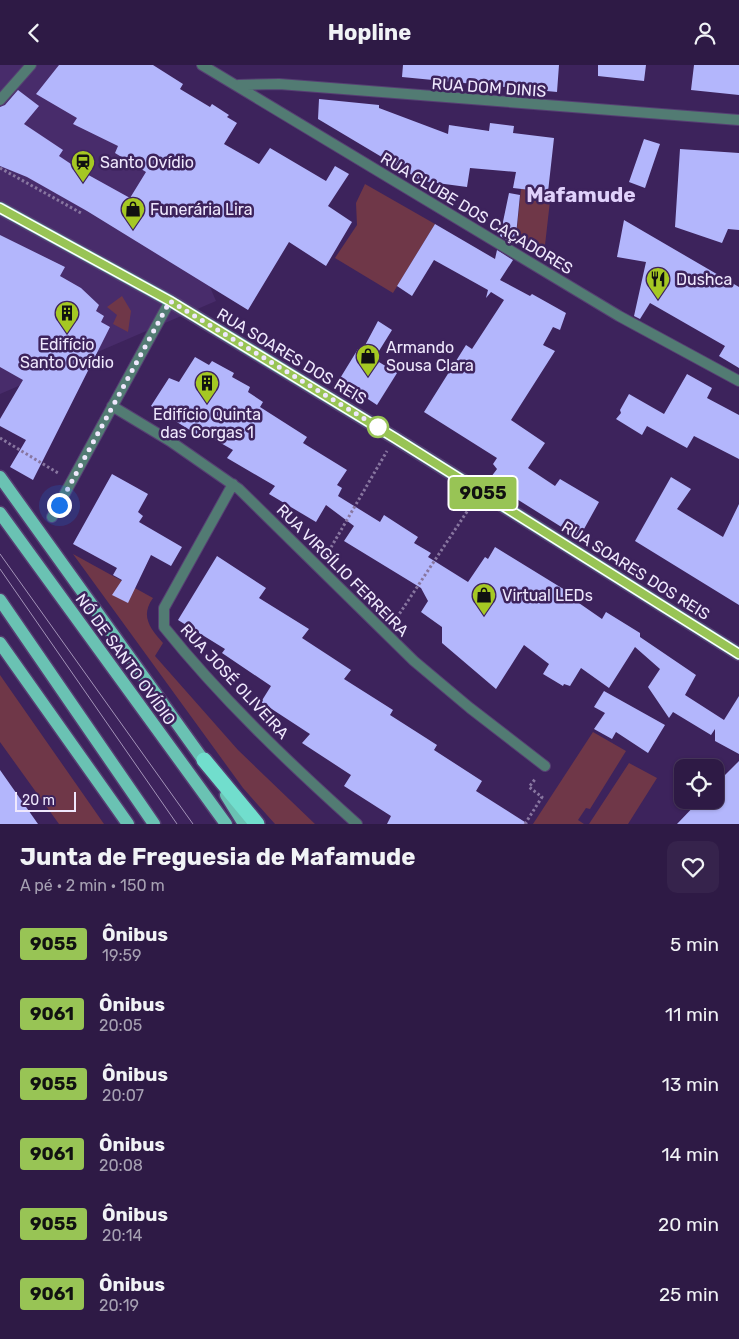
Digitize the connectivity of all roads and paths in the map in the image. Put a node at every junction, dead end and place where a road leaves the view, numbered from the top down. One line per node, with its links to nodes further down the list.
1 (31, 65): 4 (street)
2 (202, 65): 3 (street, RUA CLUBE DOS CAÇADORES)
3 (237, 85): 5 (street, RUA DOM DINIS); 10 (street, RUA CLUBE DOS CAÇADORES)
4 (0, 100)
5 (739, 120)
6 (0, 169): 8 (path)
7 (0, 208): 9 (main road, RUA SOARES DOS REIS)
8 (81, 213)
9 (170, 301): 11 (street); 13 (main road, RUA SOARES DOS REIS)
10 (739, 381)
11 (112, 406): 15 (street); 16 (street, RUA VIRGÍLIO FERREIRA)
12 (0, 438): 15 (path)
13 (395, 438): 17 (main road, RUA SOARES DOS REIS); 20 (path)
14 (0, 477): 25 (main road)
15 (72, 481): 19 (street)
16 (233, 484): 20 (street, RUA VIRGÍLIO FERREIRA); 32 (street, RUA JOSÉ OLIVEIRA)
17 (480, 491): 22 (path); 24 (main road, RUA SOARES DOS REIS)
18 (0, 513): 29 (main road, NÓ DE SANTO OVÍDIO)
19 (52, 517)
20 (319, 567): 22 (street, RUA VIRGÍLIO FERREIRA)
21 (0, 600): 28 (main road)
22 (387, 634): 26 (street, RUA VIRGÍLIO FERREIRA)
23 (0, 643): 27 (main road)
24 (739, 654)
25 (204, 760): 30 (main road); 31 (highway)
26 (545, 766): 33 (path)
27 (128, 824)
28 (154, 824)
29 (226, 824)
30 (244, 824)
31 (258, 824)
32 (357, 824)
33 (525, 824)

